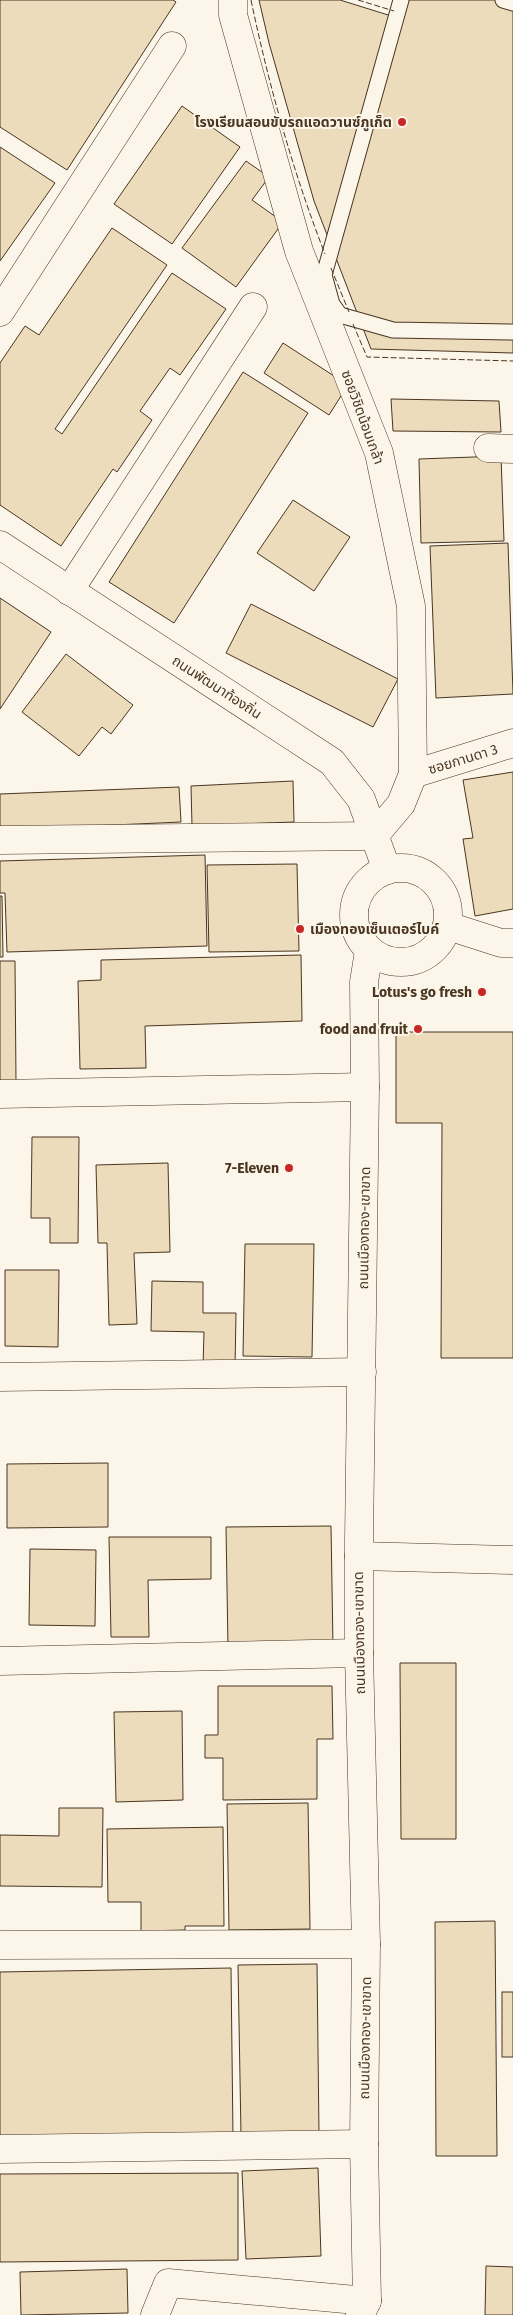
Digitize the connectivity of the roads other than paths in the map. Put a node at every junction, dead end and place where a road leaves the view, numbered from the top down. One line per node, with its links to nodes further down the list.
1 (233, 0): 12 (street, ซอยวิชิตน้อมเกล้า)
2 (401, 0): 8 (lane)
3 (503, 0): 4 (lane)
4 (513, 3)
5 (172, 46): 7 (street)
6 (253, 308): 10 (street)
7 (0, 312)
8 (513, 332)
9 (0, 545): 10 (street, ถนนพัฒนาท้องถิ่น)
10 (69, 591): 13 (street, ถนนพัฒนาท้องถิ่น)
11 (513, 743): 12 (street, ซอยกานดา 3)
12 (413, 774): 13 (street, ซอยวิชิตน้อมเกล้า)
13 (374, 836): 14 (street); 15 (street, ถนนพัฒนาท้องถิ่น)
14 (0, 840)
15 (387, 870): 16 (street); 18 (street)
16 (448, 926): 17 (street); 18 (street)
17 (513, 942)
18 (369, 950): 19 (street, ถนนเมืองทอง-เขาขาด)
19 (365, 1087): 20 (street); 21 (street, ถนนเมืองทอง-เขาขาด)
20 (0, 1094)
21 (362, 1372): 22 (street); 23 (street, ถนนเมืองทอง-เขาขาด)
22 (0, 1377)
23 (359, 1556): 24 (street); 25 (street, ถนนเมืองทอง-เขาขาด)
24 (513, 1560)
25 (359, 1653): 26 (street); 27 (street, ถนนเมืองทอง-เขาขาด)
26 (0, 1661)
27 (366, 1944): 28 (street); 29 (street, ถนนเมืองทอง-เขาขาด)
28 (0, 1945)
29 (364, 2144): 30 (street); 31 (street, ถนนเมืองทอง-เขาขาด)
30 (0, 2149)
31 (363, 2308): 32 (street)
32 (155, 2315)

